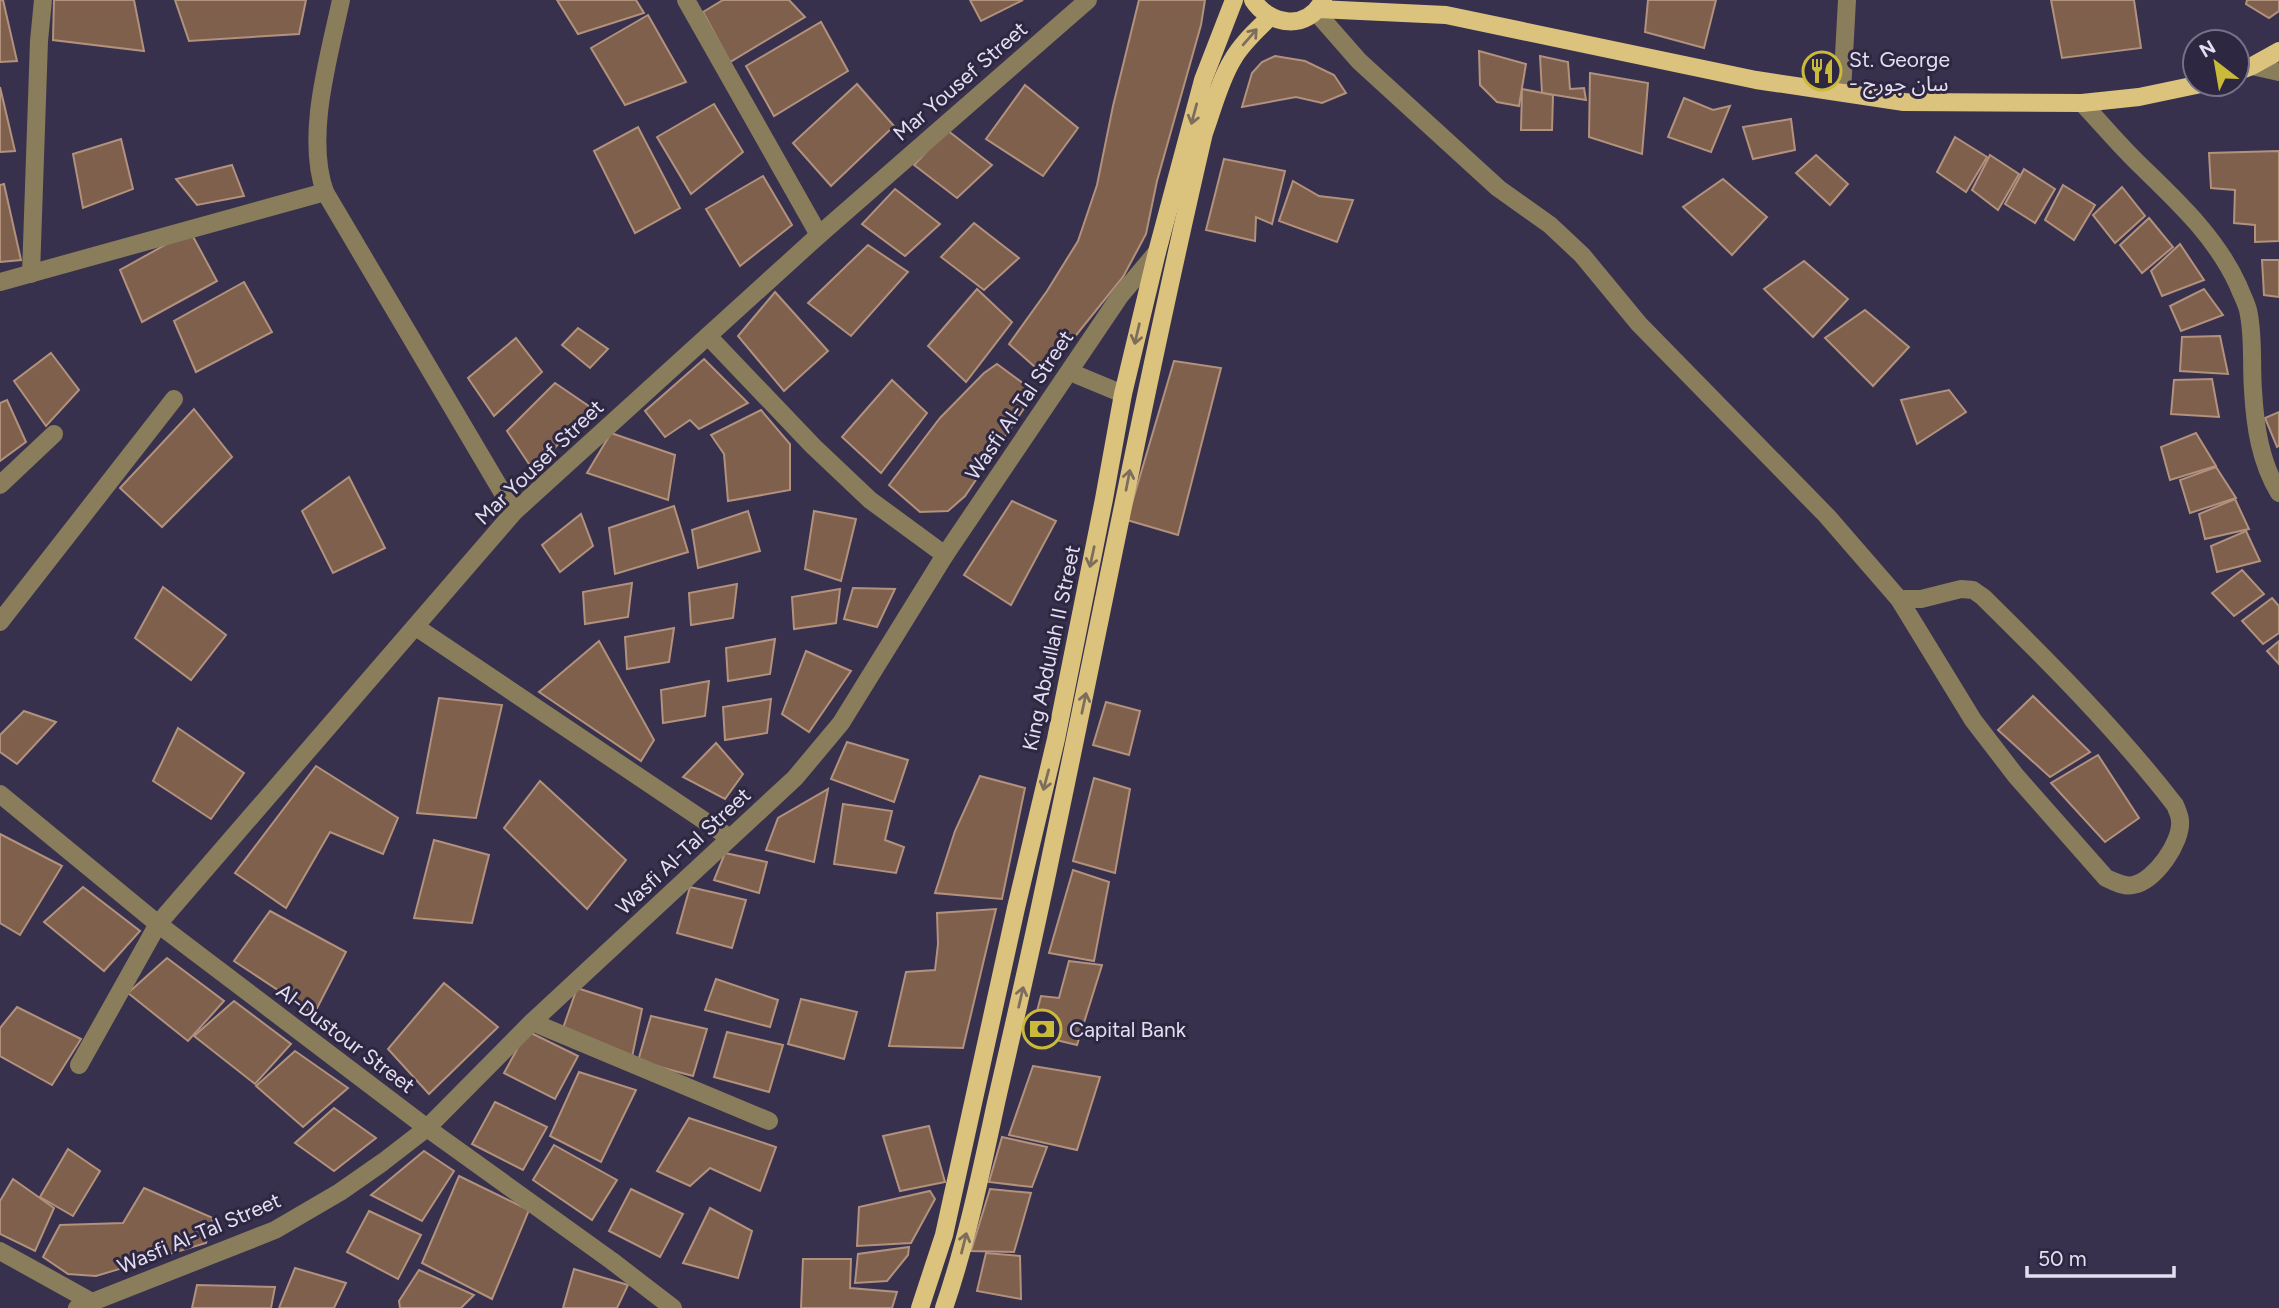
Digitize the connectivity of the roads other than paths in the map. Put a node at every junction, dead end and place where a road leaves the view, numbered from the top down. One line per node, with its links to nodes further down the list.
1 (43, 0): 22 (street)
2 (341, 0): 19 (street)
3 (686, 0): 20 (street)
4 (1088, 0): 20 (street, Mar Yousef Street)
5 (1234, 0): 21 (main road, King Abdullah II Street, one-way to 21)
6 (1253, 0): 11 (main road)
7 (1412, 0): 10 (main road)
8 (1847, 0): 17 (street)
9 (1319, 7): 10 (main road); 11 (main road); 33 (street)
10 (1446, 15): 17 (main road)
11 (1270, 17): 47 (main road, King Abdullah II Street, one-way to 11)
12 (2279, 51): 13 (main road)
13 (2251, 66)
14 (2251, 70): 15 (street)
15 (2279, 72)
16 (2181, 88): 18 (main road)
17 (1842, 92): 18 (main road)
18 (2082, 103): 30 (street)
19 (325, 192): 22 (street); 31 (street)
20 (819, 235): 24 (street, Mar Yousef Street)
21 (1157, 252): 25 (street, Wasfi Al-Tal Street); 26 (main road, King Abdullah II Street, one-way to 26)
22 (31, 274): 23 (street)
23 (0, 282)
24 (708, 336): 31 (street, Mar Yousef Street); 32 (street)
25 (1070, 372): 26 (street); 32 (street, Wasfi Al-Tal Street)
26 (1123, 394): 46 (main road, King Abdullah II Street, one-way to 46)
27 (174, 399): 34 (street)
28 (54, 434): 29 (street)
29 (0, 485)
30 (2279, 492)
31 (514, 512): 35 (street, Mar Yousef Street)
32 (945, 555): 37 (street, Wasfi Al-Tal Street)
33 (1899, 599): 33 (street)
34 (0, 622)
35 (416, 627): 37 (street); 38 (street, Mar Yousef Street)
36 (0, 794): 38 (street, Al-Dustour Street)
37 (730, 838): 39 (street, Wasfi Al-Tal Street)
38 (158, 924): 40 (street, Mar Yousef Street); 42 (street, Al-Dustour Street)
39 (532, 1022): 41 (street); 42 (street, Wasfi Al-Tal Street)
40 (79, 1065)
41 (769, 1121)
42 (427, 1129): 44 (street, Wasfi Al-Tal Street); 45 (street, Al-Dustour Street)
43 (0, 1251): 44 (street)
44 (84, 1305)
45 (673, 1308)
46 (920, 1308)
47 (944, 1308)

